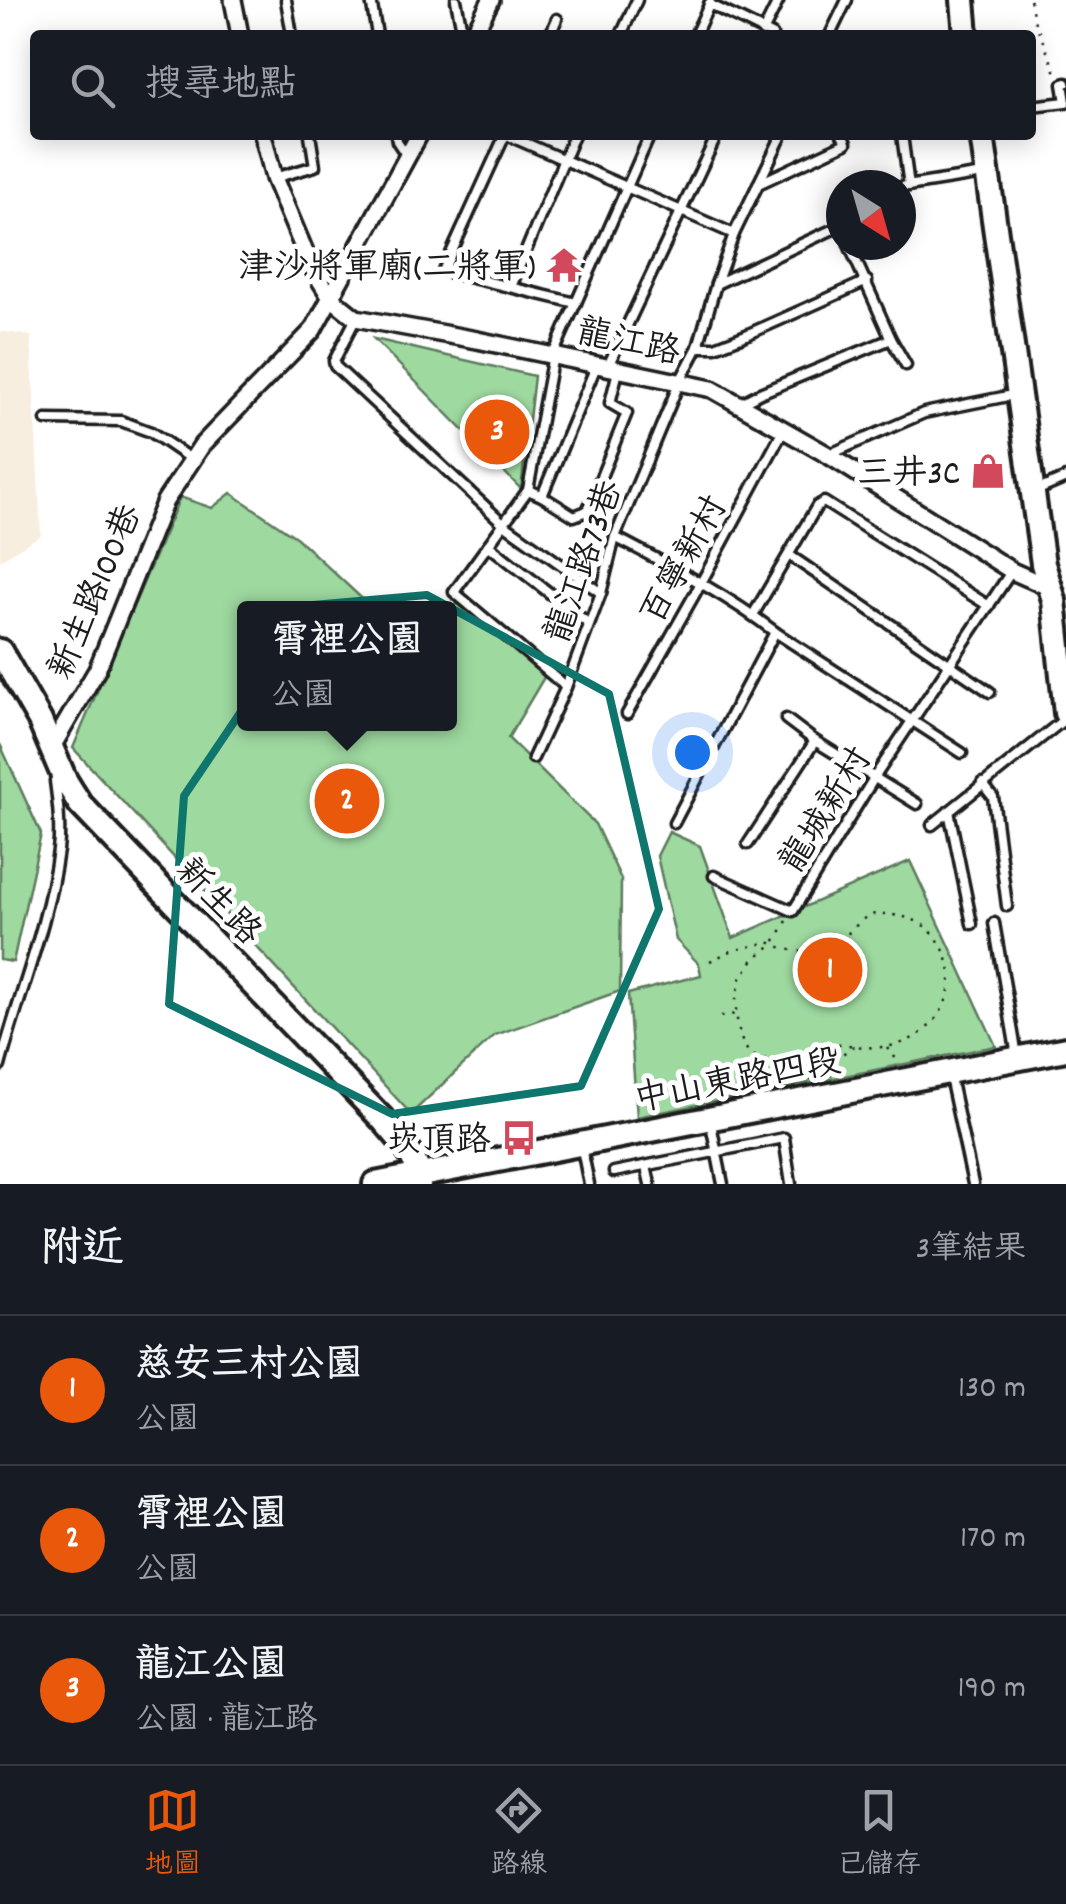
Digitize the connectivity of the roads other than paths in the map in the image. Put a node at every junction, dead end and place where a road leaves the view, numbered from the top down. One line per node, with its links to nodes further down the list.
1 (232, 0): 12 (street)
2 (286, 0): 13 (lane)
3 (371, 0): 14 (lane)
4 (456, 0): 15 (lane)
5 (491, 0): 16 (street)
6 (637, 0): 18 (lane)
7 (779, 0): 21 (lane)
8 (846, 0): 22 (lane)
9 (963, 0): 23 (street)
10 (710, 2): 19 (lane); 20 (lane)
11 (557, 19): 17 (lane)
12 (239, 30)
13 (291, 30)
14 (377, 30)
15 (462, 30)
16 (475, 30)
17 (552, 30)
18 (623, 30)
19 (697, 30)
20 (759, 30)
21 (768, 30)
22 (832, 30)
23 (963, 30)
24 (1064, 84): 25 (lane)
25 (1066, 102): 26 (lane)
26 (1036, 105)
27 (265, 140): 44 (street, 龍江路)
28 (311, 140): 44 (lane)
29 (398, 140): 40 (lane)
30 (416, 140): 40 (street, 新生路100巷)
31 (504, 140): 54 (lane)
32 (518, 140): 41 (lane)
33 (572, 140): 41 (lane)
34 (648, 140): 47 (lane)
35 (714, 140): 48 (lane)
36 (780, 140): 45 (lane, 龍江路73巷)
37 (844, 140): 45 (lane)
38 (902, 140): 42 (lane)
39 (983, 140): 43 (street)
40 (408, 156): 55 (street, 新生路100巷)
41 (563, 158): 47 (lane); 54 (lane)
42 (904, 170)
43 (988, 173): 46 (lane); 64 (street)
44 (274, 178): 55 (street, 龍江路)
45 (758, 184): 50 (lane, 龍江路73巷)
46 (916, 185)
47 (626, 187): 48 (lane); 56 (lane)
48 (682, 210): 50 (lane); 62 (lane)
49 (826, 233): 53 (lane)
50 (734, 234): 53 (lane, 龍江路73巷)
51 (856, 260): 52 (lane)
52 (867, 281): 58 (lane); 59 (lane)
53 (716, 284): 59 (lane, 龍江路73巷)
54 (511, 287): 56 (lane)
55 (331, 298): 57 (street, 龍江路); 69 (street, 新生路100巷)
56 (576, 303): 60 (lane)
57 (356, 318): 60 (street, 龍江路); 74 (lane)
58 (891, 339): 61 (lane); 65 (lane)
59 (698, 348): 63 (lane, 龍江路73巷)
60 (553, 355): 62 (street, 龍江路); 71 (lane)
61 (906, 365)
62 (608, 366): 63 (street, 龍江路); 73 (lane); 73 (lane)
63 (680, 381): 65 (street, 龍江路); 75 (lane, 龍江路73巷)
64 (1020, 394): 68 (lane); 72 (street)
65 (738, 404): 67 (street, 龍江路)
66 (46, 420): 69 (lane)
67 (784, 429): 68 (street, 龍江路); 79 (lane, 百寧新村)
68 (828, 455): 78 (street, 龍江路)
69 (192, 460): 95 (street, 新生路100巷)
70 (1066, 478): 72 (lane)
71 (528, 490): 73 (lane); 74 (lane)
72 (1034, 492): 81 (street)
73 (542, 496)
74 (504, 524): 76 (lane); 80 (lane)
75 (615, 537): 79 (lane); 80 (lane, 龍江路73巷)
76 (488, 545): 84 (lane); 88 (lane)
77 (789, 555): 82 (lane); 83 (lane); 87 (lane)
78 (1012, 571): 81 (street, 龍江路); 82 (lane, 龍城新村)
79 (701, 584): 83 (lane); 90 (lane, 百寧新村)
80 (601, 593): 84 (lane, 龍江路73巷)
81 (1058, 596): 91 (street)
82 (989, 606): 87 (lane, 龍城新村)
83 (753, 615): 85 (lane)
84 (589, 624): 88 (lane, 龍江路73巷)
85 (775, 632): 93 (lane); 102 (lane)
86 (0, 651): 95 (street, 新生路)
87 (950, 663): 89 (lane); 93 (lane, 龍城新村)
88 (566, 687): 97 (lane, 龍江路73巷)
89 (990, 692)
90 (627, 714)
91 (1066, 715): 99 (lane)
92 (786, 719): 94 (lane)
93 (912, 720): 96 (lane); 98 (lane, 龍城新村)
94 (814, 741): 98 (lane); 104 (lane)
95 (52, 746): 111 (lane); 118 (street, 新生路)
96 (962, 753)
97 (533, 758)
98 (874, 778): 100 (lane); 105 (lane, 龍城新村)
99 (982, 783): 101 (lane); 106 (lane)
100 (917, 804)
101 (949, 810): 103 (lane); 108 (lane)
102 (674, 823)
103 (932, 825)
104 (748, 844)
105 (714, 876)
106 (1007, 906)
107 (994, 923): 110 (lane)
108 (972, 924)
109 (1066, 1049): 110 (street, 中山東路四段)
110 (1017, 1059): 112 (street, 中山東路四段)
111 (0, 1066)
112 (949, 1073): 113 (street, 中山東路四段); 124 (lane)
113 (710, 1120): 114 (street, 中山東路四段); 115 (lane)
114 (580, 1144): 118 (street, 中山東路四段); 120 (lane)
115 (716, 1152): 116 (lane); 122 (lane); 123 (lane)
116 (646, 1166): 117 (lane); 121 (lane)
117 (614, 1172)
118 (420, 1180): 119 (street, 中山東路四段)
119 (376, 1184)
120 (589, 1184)
121 (650, 1184)
122 (722, 1184)
123 (791, 1184)
124 (973, 1184)

